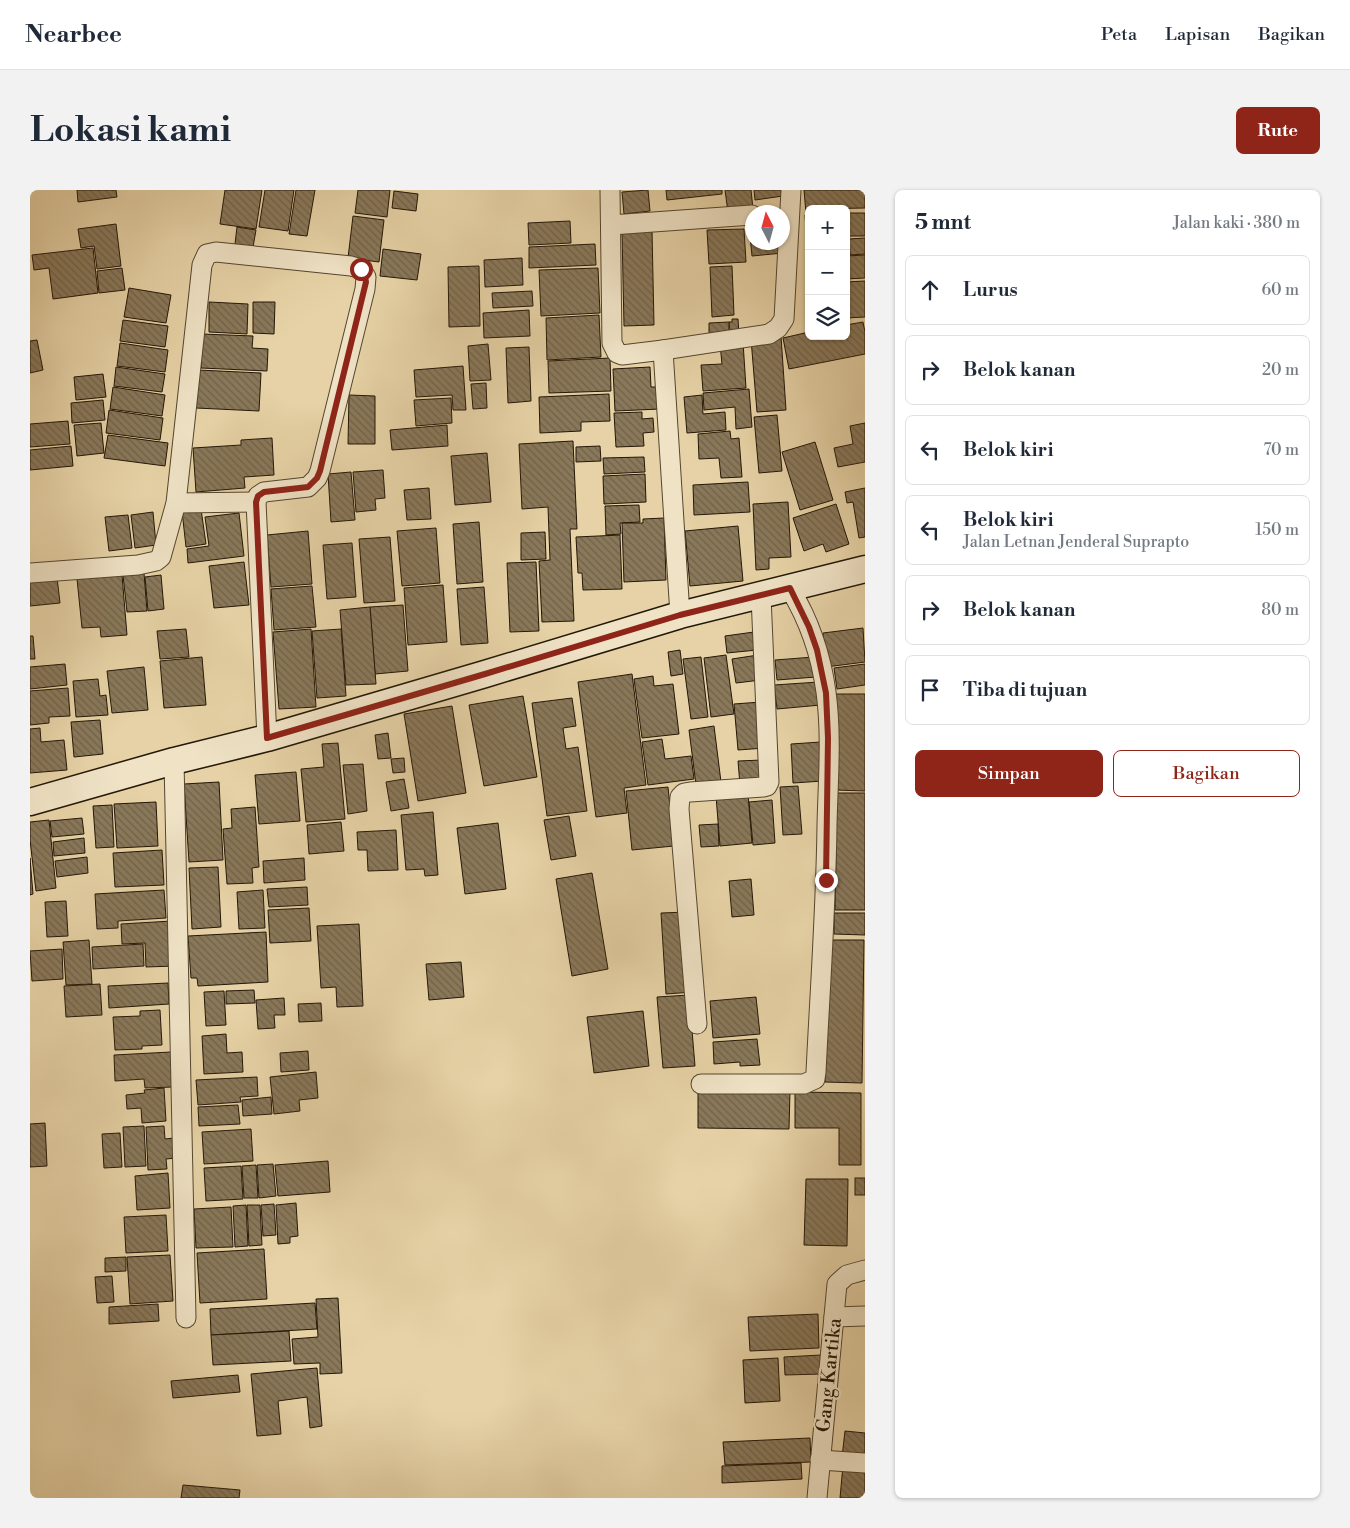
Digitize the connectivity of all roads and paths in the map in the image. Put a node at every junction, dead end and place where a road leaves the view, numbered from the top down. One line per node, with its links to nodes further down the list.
1 (610, 190): 5 (street)
2 (791, 190): 3 (street)
3 (788, 205)
4 (745, 215): 5 (street)
5 (611, 225): 7 (street)
6 (785, 250): 7 (street)
7 (663, 350): 14 (street)
8 (256, 502): 9 (street); 9 (street); 15 (street)
9 (176, 503): 11 (street)
10 (865, 569): 12 (main road)
11 (30, 573)
12 (790, 588): 13 (main road); 19 (street)
13 (761, 596): 14 (main road); 18 (street)
14 (680, 615): 15 (main road)
15 (267, 738): 16 (main road)
16 (174, 761): 17 (main road); 23 (street)
17 (30, 802)
18 (697, 1024)
19 (702, 1084)
20 (865, 1270): 22 (street, Gang Kartika)
21 (865, 1316): 22 (street)
22 (834, 1317): 24 (street, Gang Kartika)
23 (186, 1318)
24 (820, 1460): 25 (street); 26 (street, Gang Kartika)
25 (865, 1464)
26 (817, 1498)

